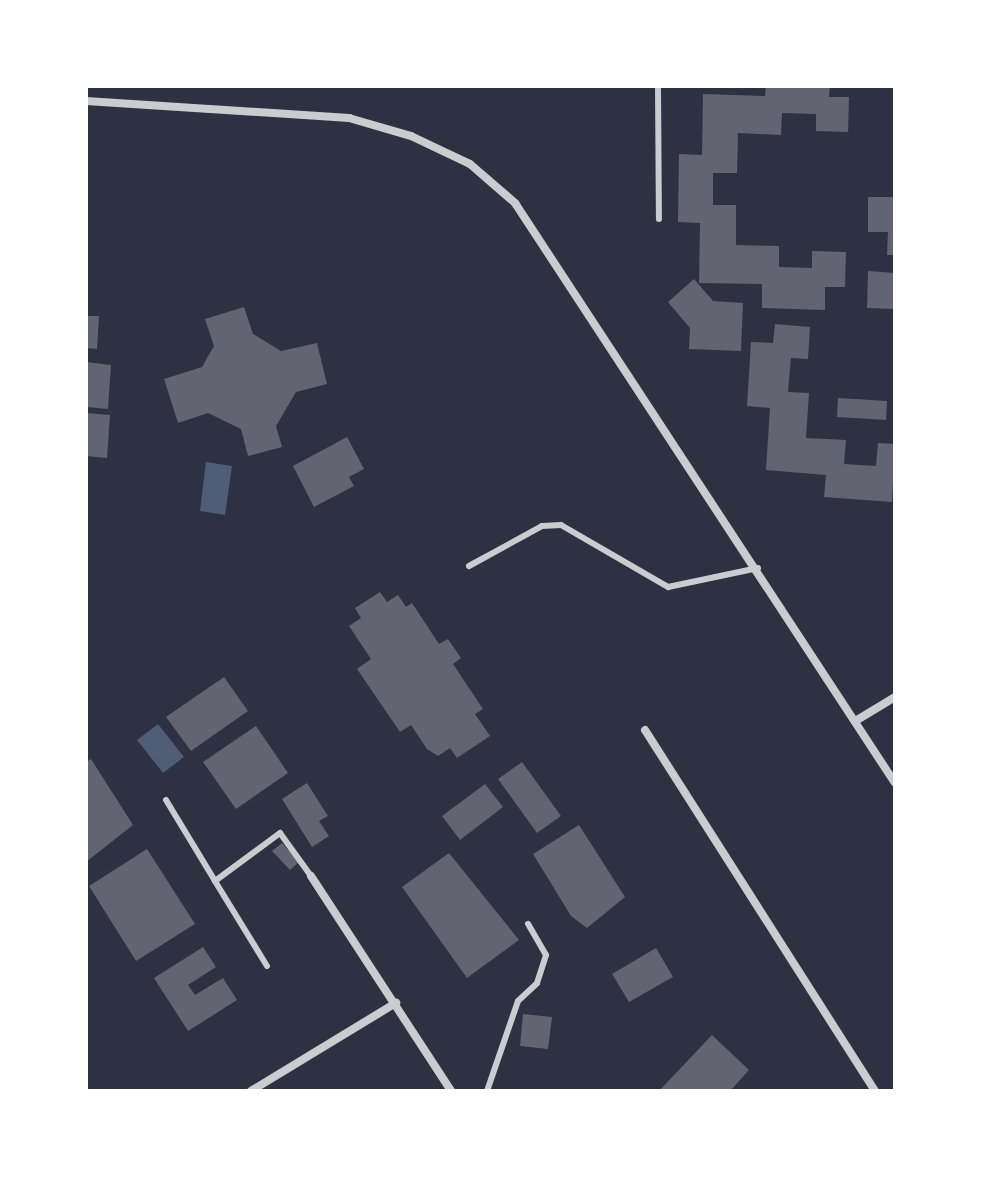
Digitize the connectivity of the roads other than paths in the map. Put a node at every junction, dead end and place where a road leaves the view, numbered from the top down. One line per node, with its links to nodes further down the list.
1 (658, 86): 3 (lane)
2 (86, 101): 5 (street)
3 (659, 219)
4 (469, 566): 5 (lane)
5 (758, 568): 7 (street)
6 (895, 697): 7 (street)
7 (857, 720): 9 (street)
8 (645, 730): 19 (street)
9 (895, 783)
10 (166, 800): 12 (lane)
11 (311, 876): 12 (lane); 15 (street)
12 (215, 881): 14 (lane)
13 (528, 924): 18 (lane)
14 (267, 966)
15 (396, 1003): 16 (street); 17 (street)
16 (251, 1091)
17 (451, 1091)
18 (487, 1091)
19 (875, 1091)

